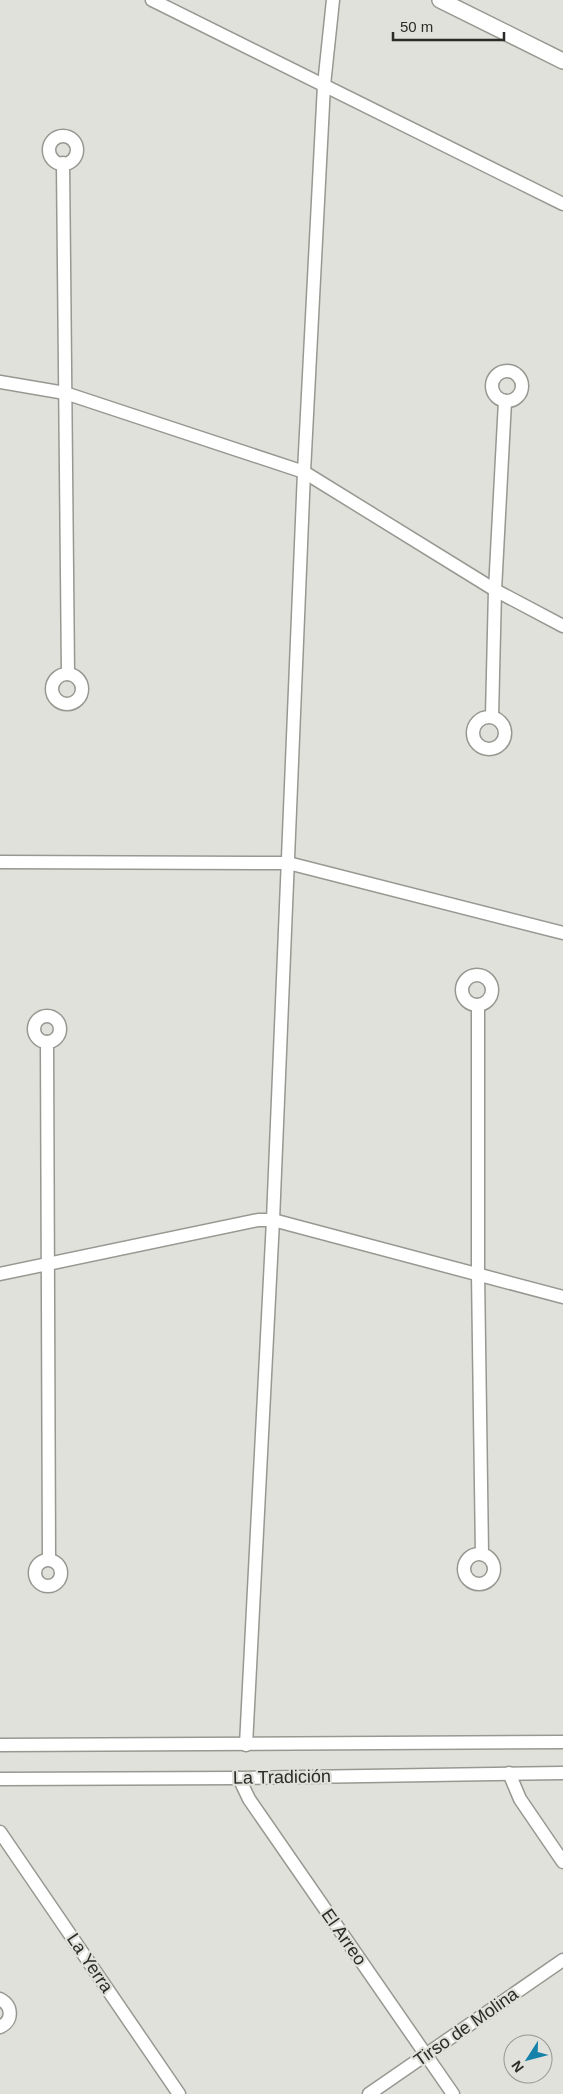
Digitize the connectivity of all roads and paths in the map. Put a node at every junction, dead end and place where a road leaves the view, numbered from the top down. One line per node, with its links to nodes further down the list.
1 (152, 0): 5 (street)
2 (333, 0): 5 (street)
3 (440, 0): 4 (street)
4 (563, 61)
5 (324, 85): 7 (street); 11 (street)
6 (63, 163): 9 (street)
7 (563, 204)
8 (0, 382): 9 (street)
9 (65, 392): 11 (street); 14 (street)
10 (505, 401): 12 (street)
11 (304, 472): 12 (street); 17 (street)
12 (495, 590): 13 (street); 15 (street)
13 (563, 626)
14 (68, 674)
15 (492, 716)
16 (0, 862): 17 (street)
17 (288, 863): 18 (street); 21 (street)
18 (563, 933)
19 (478, 1005): 24 (street)
20 (47, 1042): 22 (street)
21 (273, 1220): 22 (street); 24 (street); 30 (street)
22 (49, 1263): 23 (street); 27 (street)
23 (0, 1274)
24 (478, 1274): 25 (street); 26 (street)
25 (563, 1297)
26 (482, 1554)
27 (49, 1559)
28 (563, 1742): 30 (street)
29 (0, 1745): 30 (street)
30 (246, 1745)
31 (509, 1773): 32 (street, La Tradición); 33 (street, La Tradición); 36 (street)
32 (563, 1773)
33 (239, 1778): 34 (street, La Tradición); 40 (street, El Arreo)
34 (0, 1779)
35 (0, 1832): 41 (street, La Yerra)
36 (563, 1862)
37 (563, 1960): 40 (street, Tirso de Molina)
38 (0, 1999): 39 (street)
39 (0, 2028)
40 (426, 2055): 42 (street, Tirso de Molina); 43 (street, El Arreo)
41 (179, 2094)
42 (369, 2094)
43 (453, 2094)

